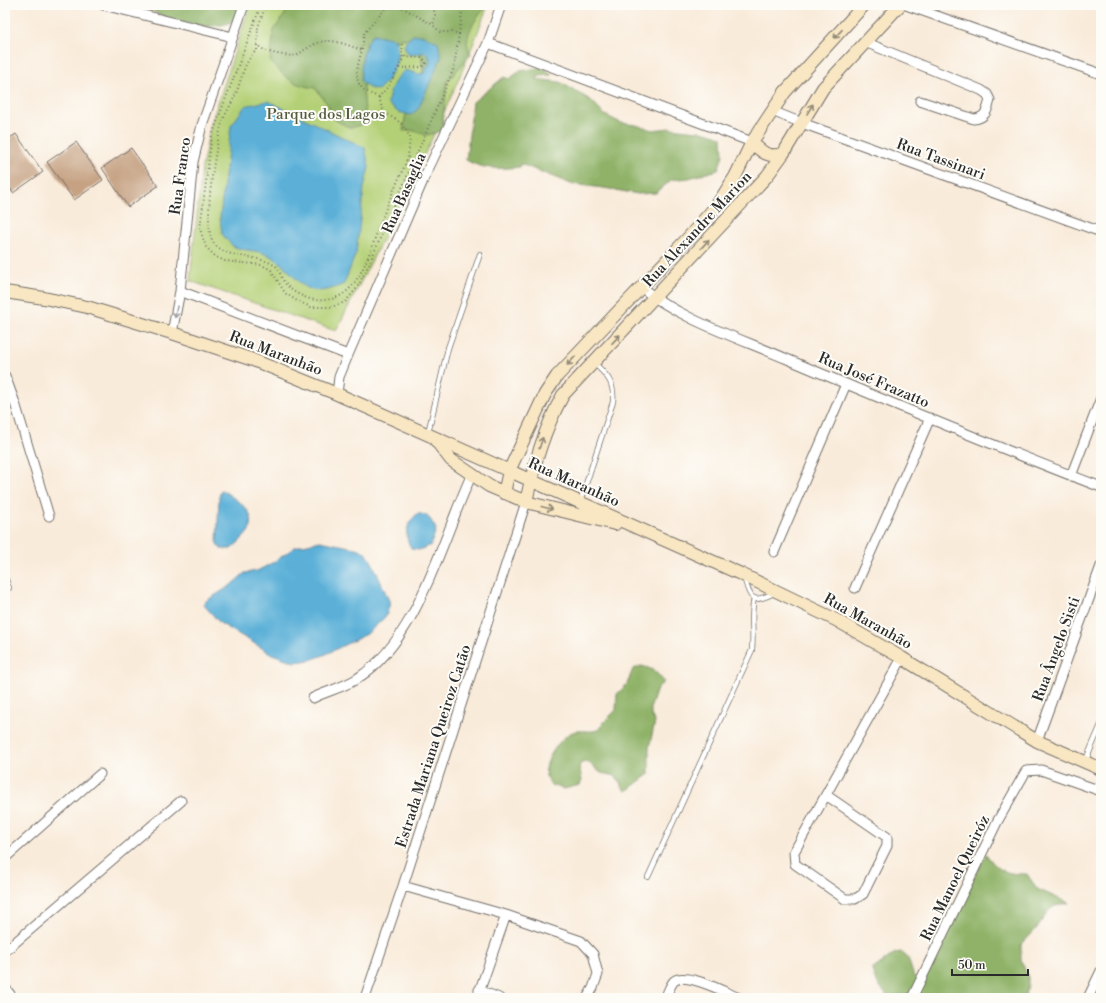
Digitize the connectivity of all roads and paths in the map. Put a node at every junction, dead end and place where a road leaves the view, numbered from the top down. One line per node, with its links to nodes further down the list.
1 (106, 5): 13 (street)
2 (244, 5): 13 (street, Rua Franco)
3 (261, 5): 12 (path)
4 (266, 5): 17 (path)
5 (433, 5): 11 (path)
6 (463, 5): 12 (path)
7 (500, 5): 15 (street, Rua Basaglia)
8 (864, 5): 24 (main road, Rua Alexandre Marion, one-way to 24)
9 (900, 5): 14 (main road, Rua Alexandre Marion)
10 (906, 5): 21 (street)
11 (433, 25): 12 (path); 18 (path)
12 (459, 34)
13 (233, 37): 31 (street, Rua Franco)
14 (865, 42): 23 (street); 25 (main road, Rua Alexandre Marion, one-way to 14)
15 (488, 43): 26 (street); 35 (street, Rua Basaglia)
16 (402, 44): 19 (path)
17 (257, 45): 18 (path); 22 (path)
18 (362, 50): 22 (path)
19 (402, 53): 20 (path); 20 (path)
20 (398, 68): 22 (path)
21 (1101, 74)
22 (379, 97)
23 (920, 101)
24 (772, 111): 25 (street, Rua Tassinari); 26 (main road, Rua Alexandre Marion)
25 (802, 123): 27 (main road, Rua Alexandre Marion); 28 (street, Rua Tassinari)
26 (752, 142): 27 (main road); 30 (main road, Rua Alexandre Marion)
27 (783, 154): 33 (main road, Rua Alexandre Marion, one-way to 27)
28 (1101, 232)
29 (480, 254): 42 (lane)
30 (641, 287): 33 (street, Rua José Frazatto); 43 (main road, Rua Alexandre Marion, one-way to 43)
31 (180, 291): 34 (street, Rua Franco, one-way to 34); 35 (street)
32 (5, 292): 34 (main road, Rua Maranhão)
33 (655, 298): 36 (main road, Rua Alexandre Marion, one-way to 33); 38 (street, Rua José Frazatto)
34 (172, 333): 39 (main road, Rua Maranhão)
35 (348, 355): 39 (street, Rua Basaglia)
36 (594, 362): 46 (main road, Rua Alexandre Marion, one-way to 36); 50 (lane)
37 (5, 376): 51 (street)
38 (846, 384): 41 (street, Rua José Frazatto); 53 (street)
39 (337, 394): 42 (main road, Rua Maranhão)
40 (1101, 398): 45 (street)
41 (930, 418): 45 (street, Rua José Frazatto); 58 (street)
42 (430, 436): 43 (main road, Rua Maranhão); 44 (main road)
43 (509, 471): 46 (main road, Rua Maranhão); 48 (main road, Rua Alexandre Marion)
44 (472, 474): 48 (main road); 62 (street)
45 (1071, 476): 47 (street, Rua José Frazatto)
46 (531, 481): 49 (main road, Rua Alexandre Marion); 50 (main road, Rua Maranhão)
47 (1101, 487)
48 (504, 493): 49 (main road)
49 (526, 502): 52 (main road, one-way to 52); 73 (street, Estrada Mariana Queiroz Catão)
50 (580, 503): 52 (main road, Rua Maranhão)
51 (48, 516)
52 (641, 530): 55 (main road, Rua Maranhão)
53 (774, 552)
54 (1101, 566): 64 (street, Rua Ângelo Sisti)
55 (743, 575): 59 (main road, Rua Maranhão); 60 (lane)
56 (5, 577): 57 (lane)
57 (9, 588)
58 (855, 588)
59 (778, 591): 60 (lane); 61 (main road, Rua Maranhão)
60 (754, 598): 72 (lane)
61 (902, 658): 64 (main road, Rua Maranhão); 69 (street)
62 (313, 698)
63 (1101, 725): 65 (lane)
64 (1037, 741): 65 (main road, Rua Maranhão)
65 (1085, 763): 66 (main road, Rua Maranhão)
66 (1101, 769)
67 (100, 774): 71 (street)
68 (1101, 791): 85 (street, Rua Manoel Queiróz)
69 (826, 795): 69 (street)
70 (181, 801): 75 (street)
71 (5, 858)
72 (648, 877)
73 (403, 886): 74 (street); 80 (street, Estrada Mariana Queiroz Catão)
74 (506, 914): 78 (street); 82 (street)
75 (5, 950)
76 (1101, 971): 86 (street)
77 (5, 988): 79 (street)
78 (478, 994): 81 (street)
79 (13, 998)
80 (365, 998)
81 (499, 998)
82 (587, 998)
83 (665, 998): 84 (street)
84 (739, 998)
85 (912, 998)
86 (1088, 998)

